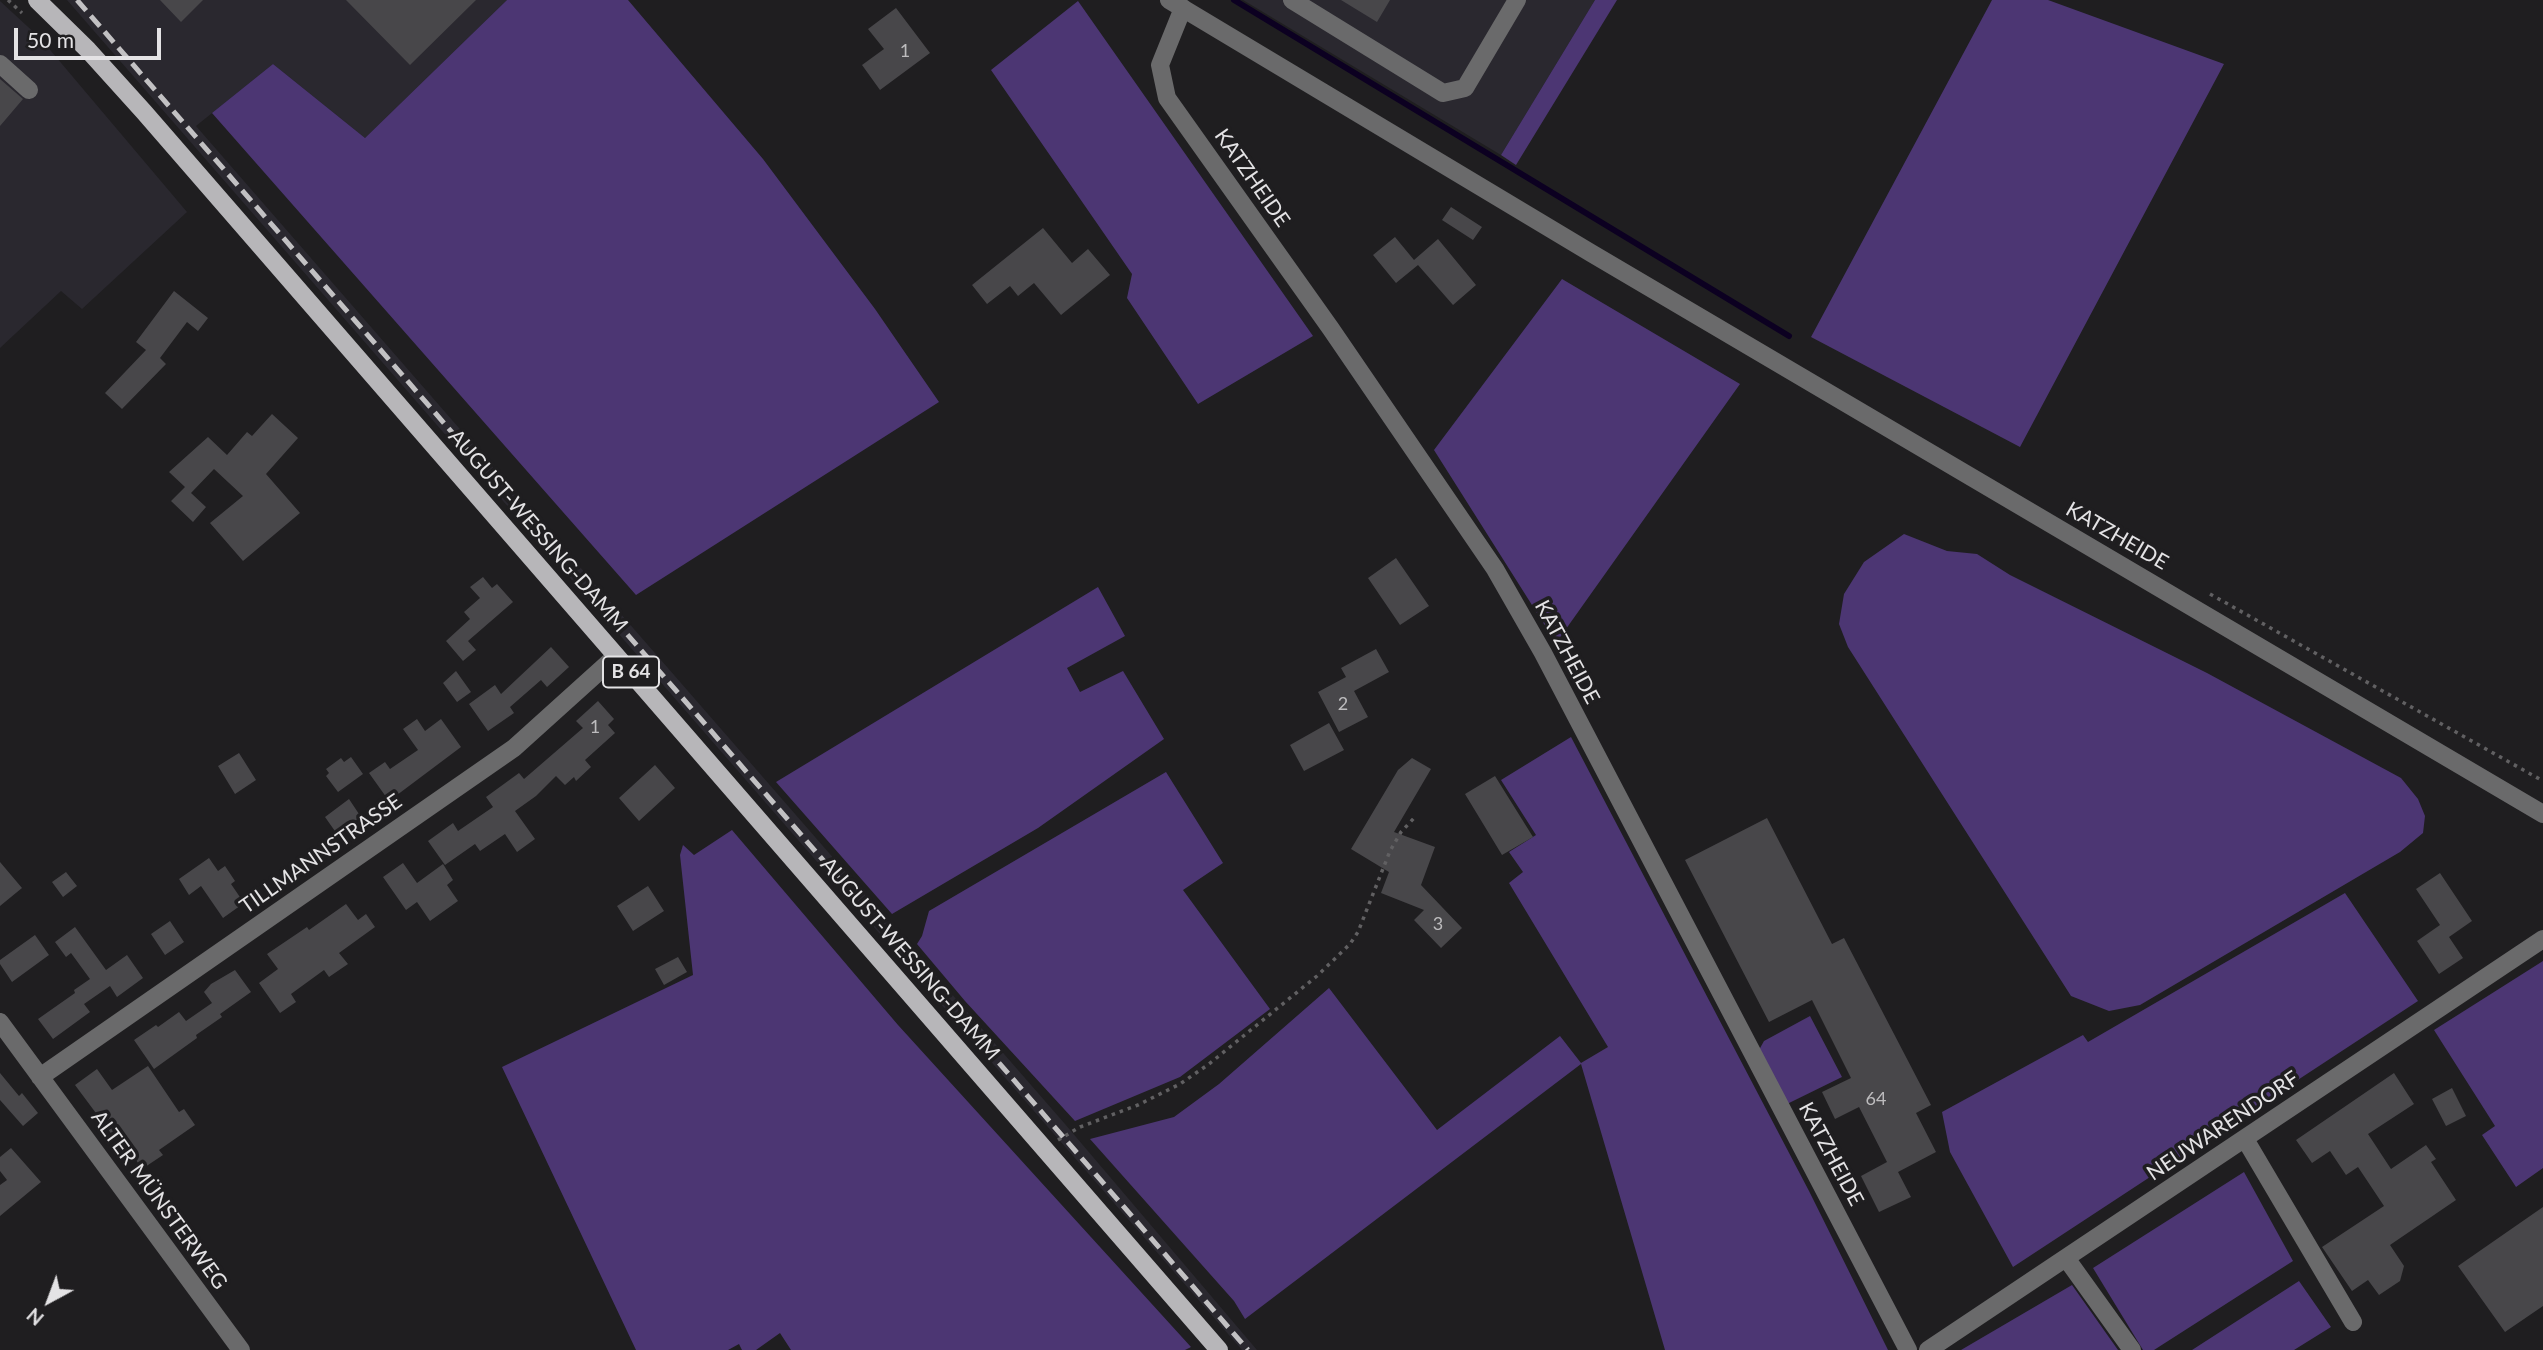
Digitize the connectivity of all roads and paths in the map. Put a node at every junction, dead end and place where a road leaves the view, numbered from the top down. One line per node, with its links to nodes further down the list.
1 (37, 0): 7 (main road, AUGUST-WESSING-DAMM / B 64)
2 (1292, 0): 3 (street)
3 (1517, 0)
4 (1176, 4): 8 (street, KATZHEIDE); 19 (street, KATZHEIDE)
5 (0, 64): 6 (street)
6 (29, 90)
7 (616, 656): 12 (street, TILLMANNSTRASSE); 18 (main road, AUGUST-WESSING-DAMM / B 64)
8 (2543, 814)
9 (1415, 817): 13 (path)
10 (2543, 939): 14 (street, NEUWARENDORF)
11 (0, 1022): 12 (street, ALTER MÜNSTERWEG)
12 (40, 1077): 17 (street, ALTER MÜNSTERWEG)
13 (1072, 1131)
14 (2245, 1139): 15 (street, NEUWARENDORF); 16 (street)
15 (2066, 1258): 20 (street, NEUWARENDORF); 21 (street)
16 (2353, 1322)
17 (241, 1350)
18 (1219, 1350)
19 (1908, 1350)
20 (1928, 1350)
21 (2132, 1350)

